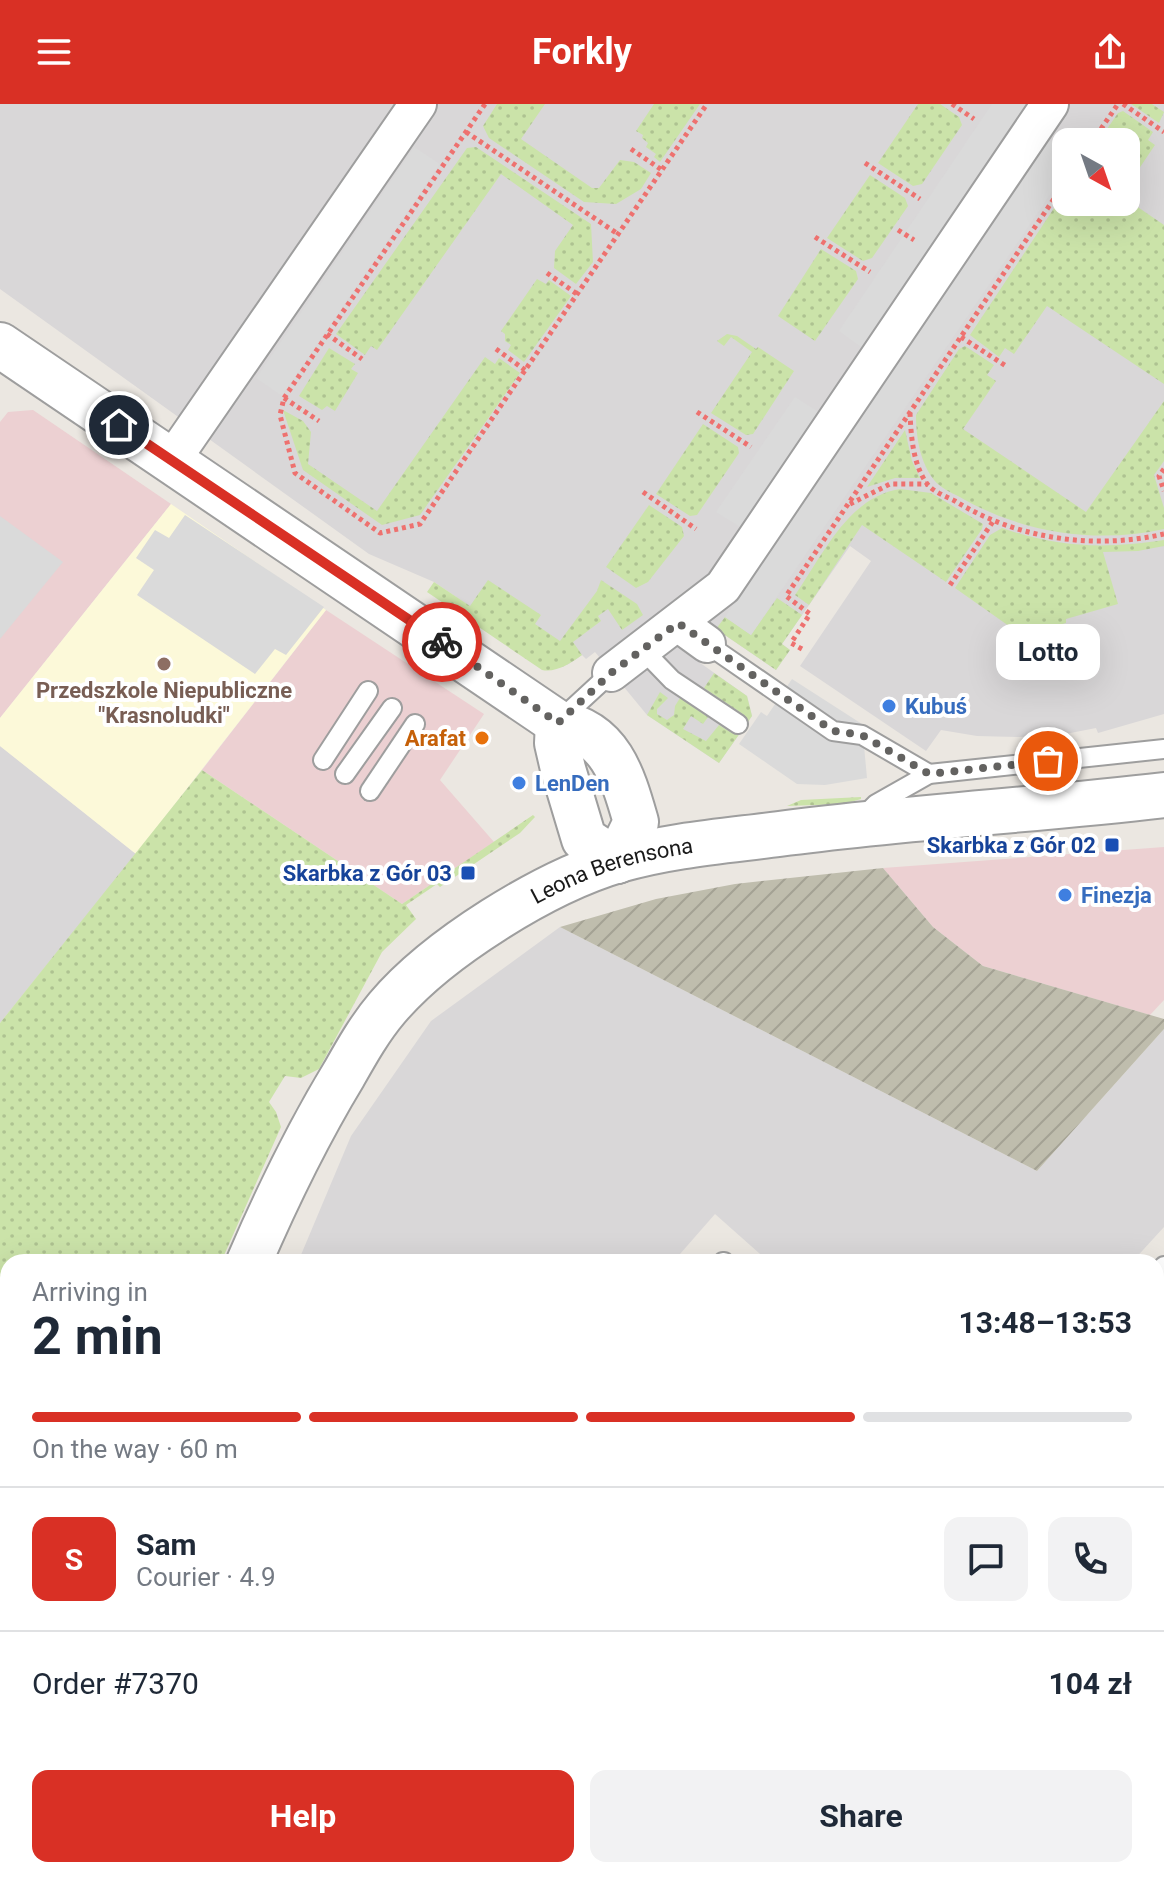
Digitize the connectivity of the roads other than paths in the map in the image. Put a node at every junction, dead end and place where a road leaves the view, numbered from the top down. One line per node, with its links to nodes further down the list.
1 (418, 104): 4 (street)
2 (1050, 104): 5 (street)
3 (0, 345): 4 (street)
4 (172, 460): 11 (street)
5 (678, 623): 6 (street); 7 (street)
6 (707, 644): 17 (lane)
7 (643, 650): 8 (street); 13 (lane)
8 (611, 673): 11 (lane)
9 (368, 691): 15 (lane)
10 (392, 708): 16 (lane)
11 (558, 723): 21 (street)
12 (415, 724): 18 (lane)
13 (738, 724)
14 (1164, 749): 17 (lane)
15 (323, 760)
16 (345, 774)
17 (929, 774): 20 (lane)
18 (370, 791)
19 (1164, 795): 20 (street, Leona Berensona)
20 (855, 824): 21 (street, Leona Berensona)
21 (617, 861): 22 (street, Leona Berensona)
22 (253, 1254)

